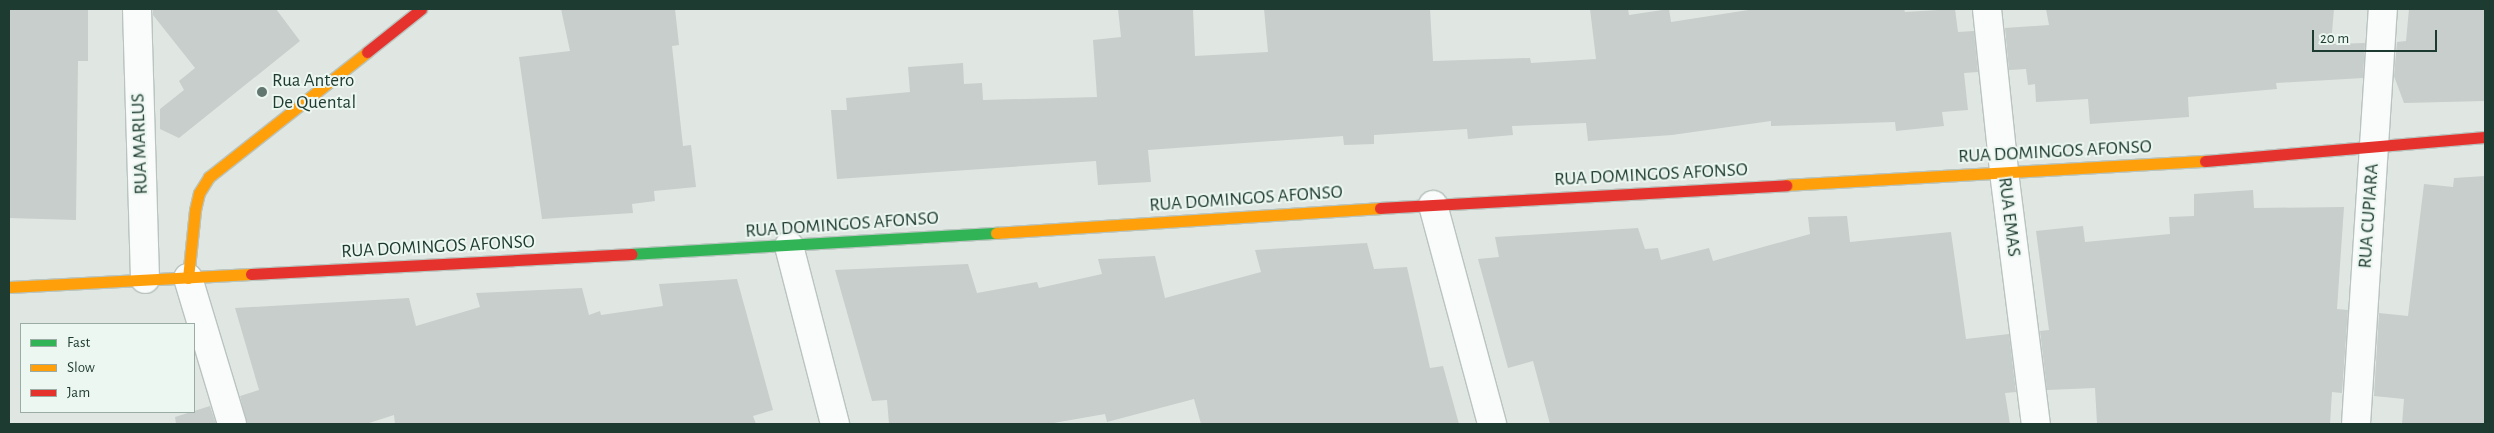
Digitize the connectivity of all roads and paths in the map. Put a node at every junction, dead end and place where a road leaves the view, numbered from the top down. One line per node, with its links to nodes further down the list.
1 (137, 9): 11 (street, RUA MARLUS)
2 (421, 9): 10 (street)
3 (1987, 9): 7 (street, RUA EMAS)
4 (2383, 9): 6 (street, RUA CUPIARA)
5 (2485, 137): 6 (street, RUA DOMINGOS AFONSO)
6 (2373, 146): 7 (street, RUA DOMINGOS AFONSO); 17 (street, RUA CUPIARA)
7 (2004, 172): 8 (street, RUA DOMINGOS AFONSO); 16 (street, RUA EMAS)
8 (1432, 205): 9 (street, RUA DOMINGOS AFONSO); 15 (street)
9 (789, 246): 10 (street, RUA DOMINGOS AFONSO); 14 (street)
10 (188, 278): 11 (street, RUA DOMINGOS AFONSO); 13 (street)
11 (145, 279): 12 (street, RUA DOMINGOS AFONSO)
12 (9, 288)
13 (232, 424)
14 (835, 424)
15 (1492, 424)
16 (2036, 424)
17 (2356, 424)

